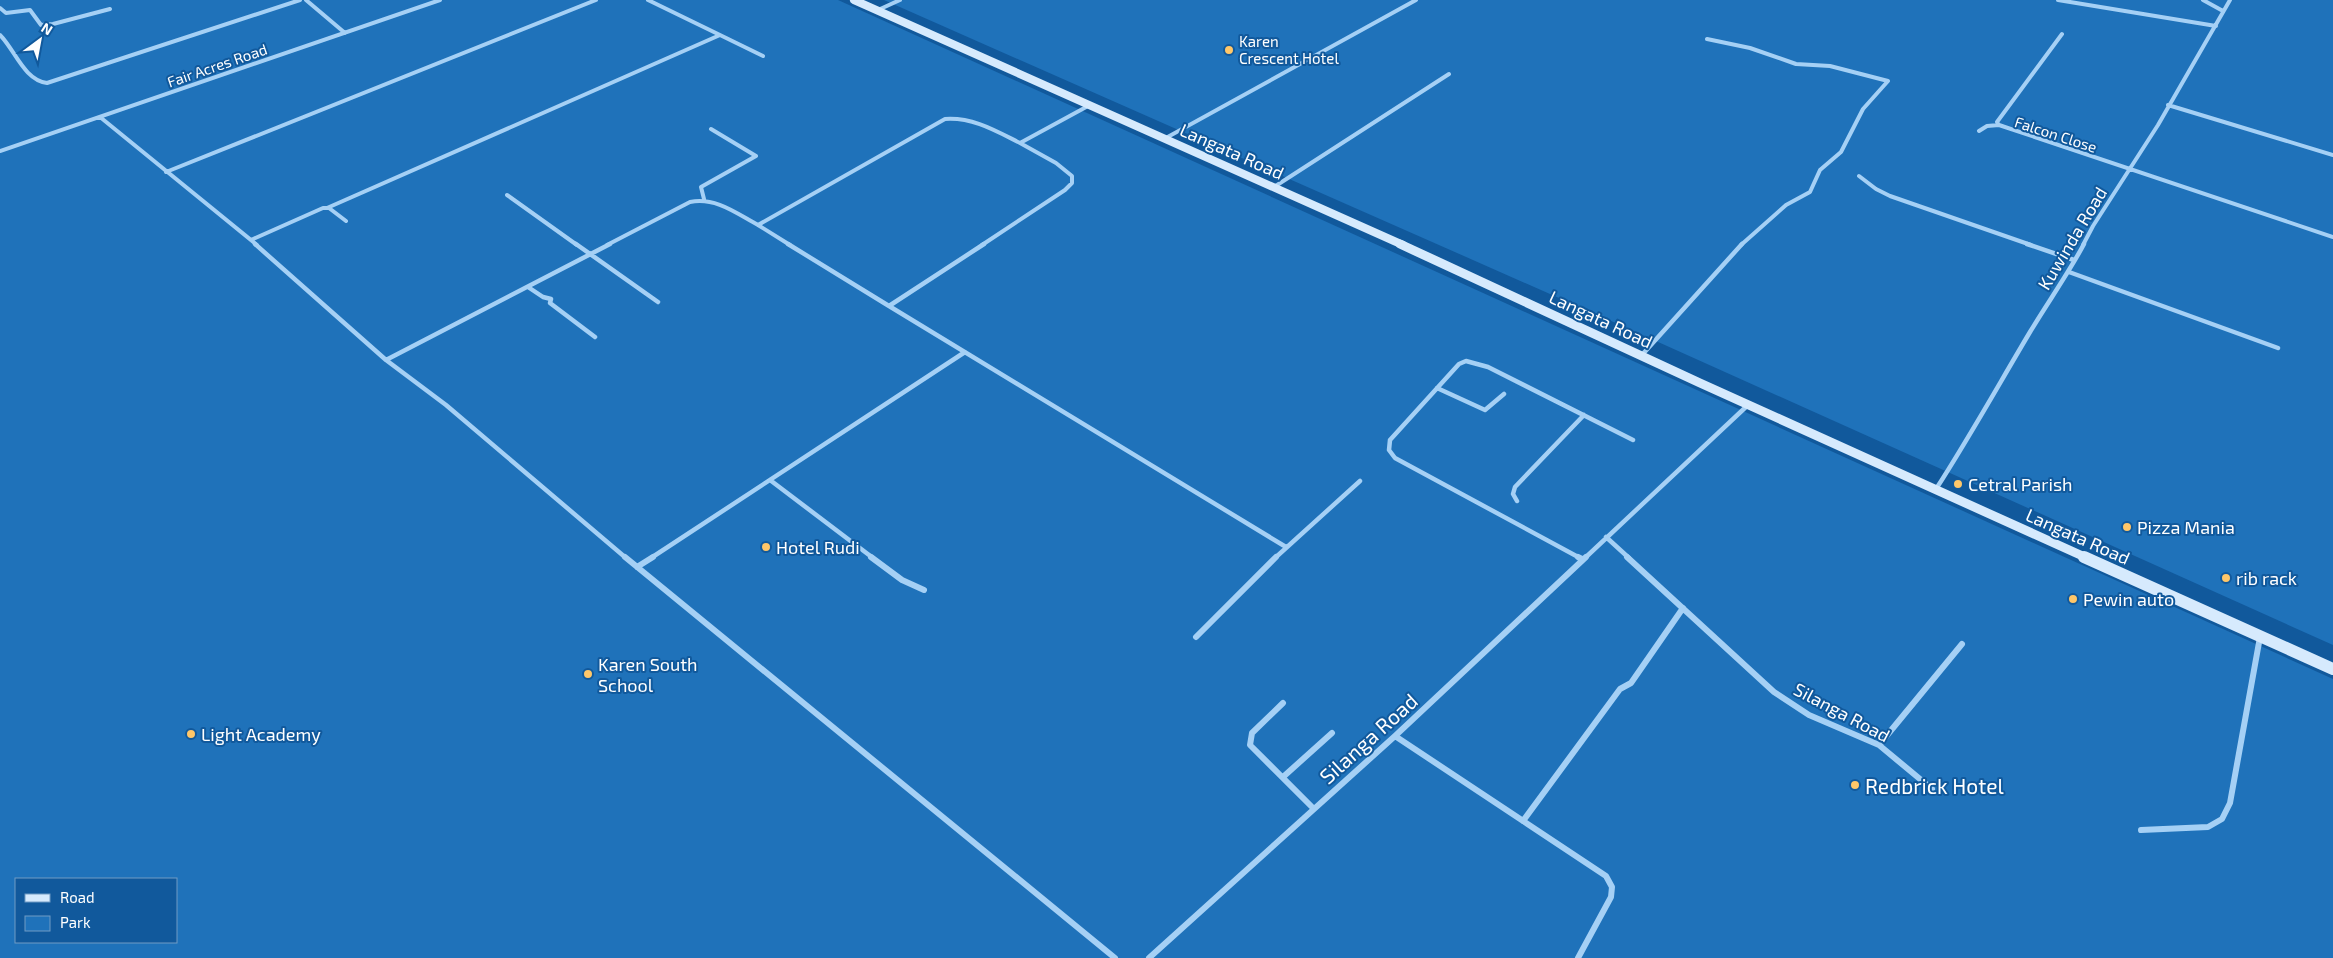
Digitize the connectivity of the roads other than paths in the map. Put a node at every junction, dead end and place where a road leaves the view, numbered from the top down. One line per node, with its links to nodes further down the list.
1 (300, 0): 19 (street)
2 (306, 0): 17 (street)
3 (440, 0): 17 (street, Fair Acres Road)
4 (596, 0): 35 (street)
5 (648, 0): 20 (street)
6 (854, 0): 14 (main road, Langata Road)
7 (900, 0): 14 (street)
8 (1416, 0): 30 (street)
9 (2058, 0): 16 (street)
10 (2203, 0): 15 (street)
11 (2230, 0): 15 (street, Kuwinda Road)
12 (0, 8): 13 (street)
13 (110, 9)
14 (877, 10): 25 (main road, Langata Road)
15 (2223, 11): 16 (street, Kuwinda Road)
16 (2216, 26): 24 (street, Kuwinda Road)
17 (345, 33): 26 (street, Fair Acres Road)
18 (2062, 34): 27 (street, Falcon Close)
19 (0, 35)
20 (720, 35): 22 (street); 40 (street)
21 (1707, 39): 54 (street)
22 (763, 56)
23 (1449, 74): 37 (street)
24 (2168, 105): 33 (street); 34 (street, Kuwinda Road)
25 (1088, 106): 30 (main road, Langata Road); 31 (street)
26 (100, 117): 32 (street, Fair Acres Road); 35 (street)
27 (1999, 125): 29 (street); 34 (street, Falcon Close)
28 (711, 129): 39 (street)
29 (1980, 131)
30 (1164, 139): 37 (main road, Langata Road)
31 (1020, 143): 42 (street); 50 (street)
32 (0, 151)
33 (2333, 155)
34 (2129, 169): 43 (street, Falcon Close); 46 (street, Kuwinda Road)
35 (166, 172): 44 (street)
36 (1859, 176): 46 (street)
37 (1274, 187): 54 (main road, Langata Road)
38 (507, 194): 45 (street)
39 (704, 199): 42 (street); 45 (street)
40 (327, 208): 41 (street); 44 (street)
41 (346, 221)
42 (758, 225): 50 (street)
43 (2333, 237)
44 (251, 240): 55 (street)
45 (591, 252): 48 (street); 49 (street)
46 (2074, 260): 47 (street, Kuwinda Road)
47 (2069, 272): 52 (street); 63 (street, Kuwinda Road)
48 (528, 287): 51 (street); 55 (street)
49 (658, 302)
50 (889, 306): 53 (street)
51 (595, 337)
52 (2278, 348)
53 (965, 352): 61 (street); 66 (street)
54 (1641, 356): 58 (main road, Langata Road)
55 (386, 360): 68 (street)
56 (1437, 388): 57 (street); 59 (street); 67 (street)
57 (1504, 394)
58 (1748, 404): 63 (main road, Langata Road); 65 (street, Silanga Road)
59 (1584, 415): 60 (street); 64 (street)
60 (1633, 440)
61 (770, 480): 68 (street); 69 (street)
62 (1360, 481): 66 (street)
63 (1936, 489): 72 (main road, Langata Road)
64 (1517, 502)
65 (1606, 537): 67 (street, Silanga Road); 70 (street, Silanga Road)
66 (1286, 547): 71 (street)
67 (1582, 558): 77 (street, Silanga Road)
68 (637, 567): 84 (street)
69 (924, 590)
70 (1683, 608): 78 (street, Silanga Road); 82 (street)
71 (1196, 636)
72 (2260, 636): 74 (main road, Langata Road); 83 (street)
73 (1962, 644): 78 (street)
74 (2333, 669)
75 (1282, 703): 79 (street)
76 (1332, 734): 79 (street)
77 (1395, 736): 81 (street, Silanga Road); 82 (street)
78 (1878, 745): 80 (street, Silanga Road)
79 (1283, 778): 81 (street)
80 (1932, 789)
81 (1314, 809): 85 (street, Silanga Road)
82 (1523, 821): 86 (street)
83 (2141, 830)
84 (1114, 958)
85 (1149, 958)
86 (1578, 958)

